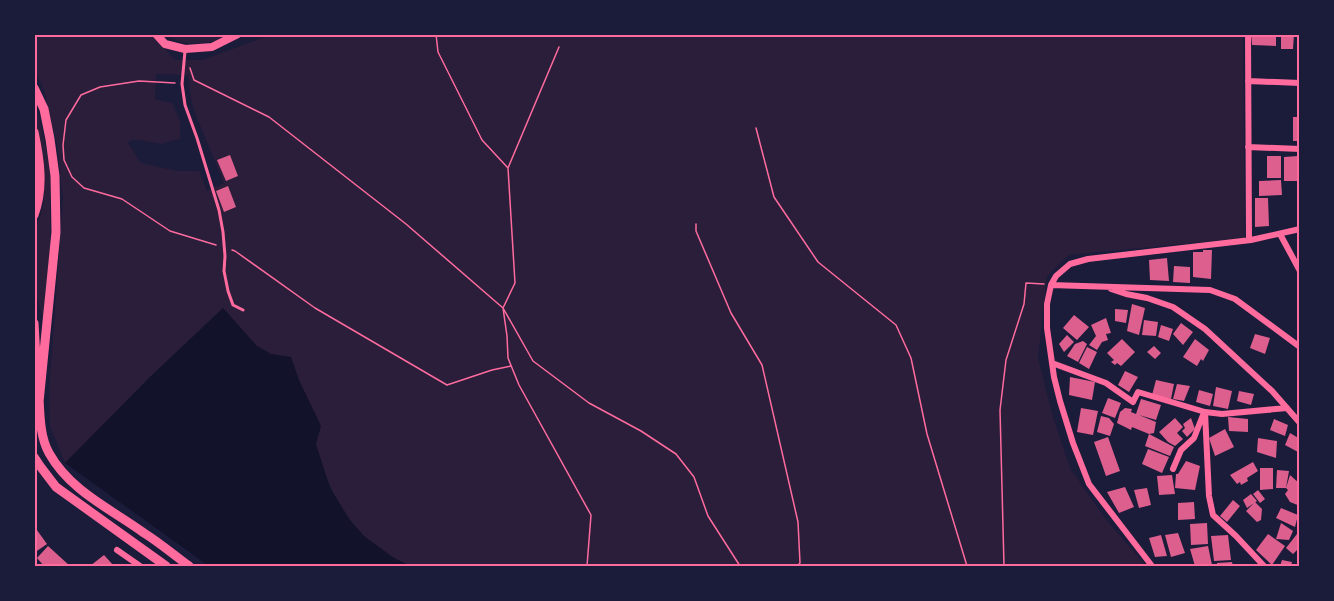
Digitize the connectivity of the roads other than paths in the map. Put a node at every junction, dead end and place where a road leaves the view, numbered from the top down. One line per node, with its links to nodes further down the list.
1 (156, 34): 4 (main road)
2 (238, 34): 4 (main road)
3 (1248, 34): 5 (street)
4 (185, 49): 18 (lane)
5 (1248, 81): 6 (street); 9 (street)
6 (1299, 83)
7 (34, 88): 22 (highway)
8 (34, 132): 11 (highway)
9 (1248, 147): 10 (street); 14 (street)
10 (1299, 149)
11 (34, 215)
12 (1299, 229): 13 (street)
13 (1280, 234): 14 (street); 15 (street)
14 (1248, 240): 16 (street)
15 (1299, 271)
16 (1051, 285): 17 (street); 21 (street)
17 (1108, 287): 20 (street); 23 (street)
18 (243, 310)
19 (34, 323): 22 (highway)
20 (1299, 347)
21 (1052, 363): 24 (street); 32 (street)
22 (39, 402): 31 (highway)
23 (1287, 408): 24 (street); 25 (street)
24 (1205, 412): 27 (street); 33 (street)
25 (1299, 423)
26 (34, 457): 30 (highway)
27 (1173, 469)
28 (117, 549): 29 (street)
29 (140, 567)
30 (166, 567)
31 (189, 567)
32 (1152, 567)
33 (1264, 567)

